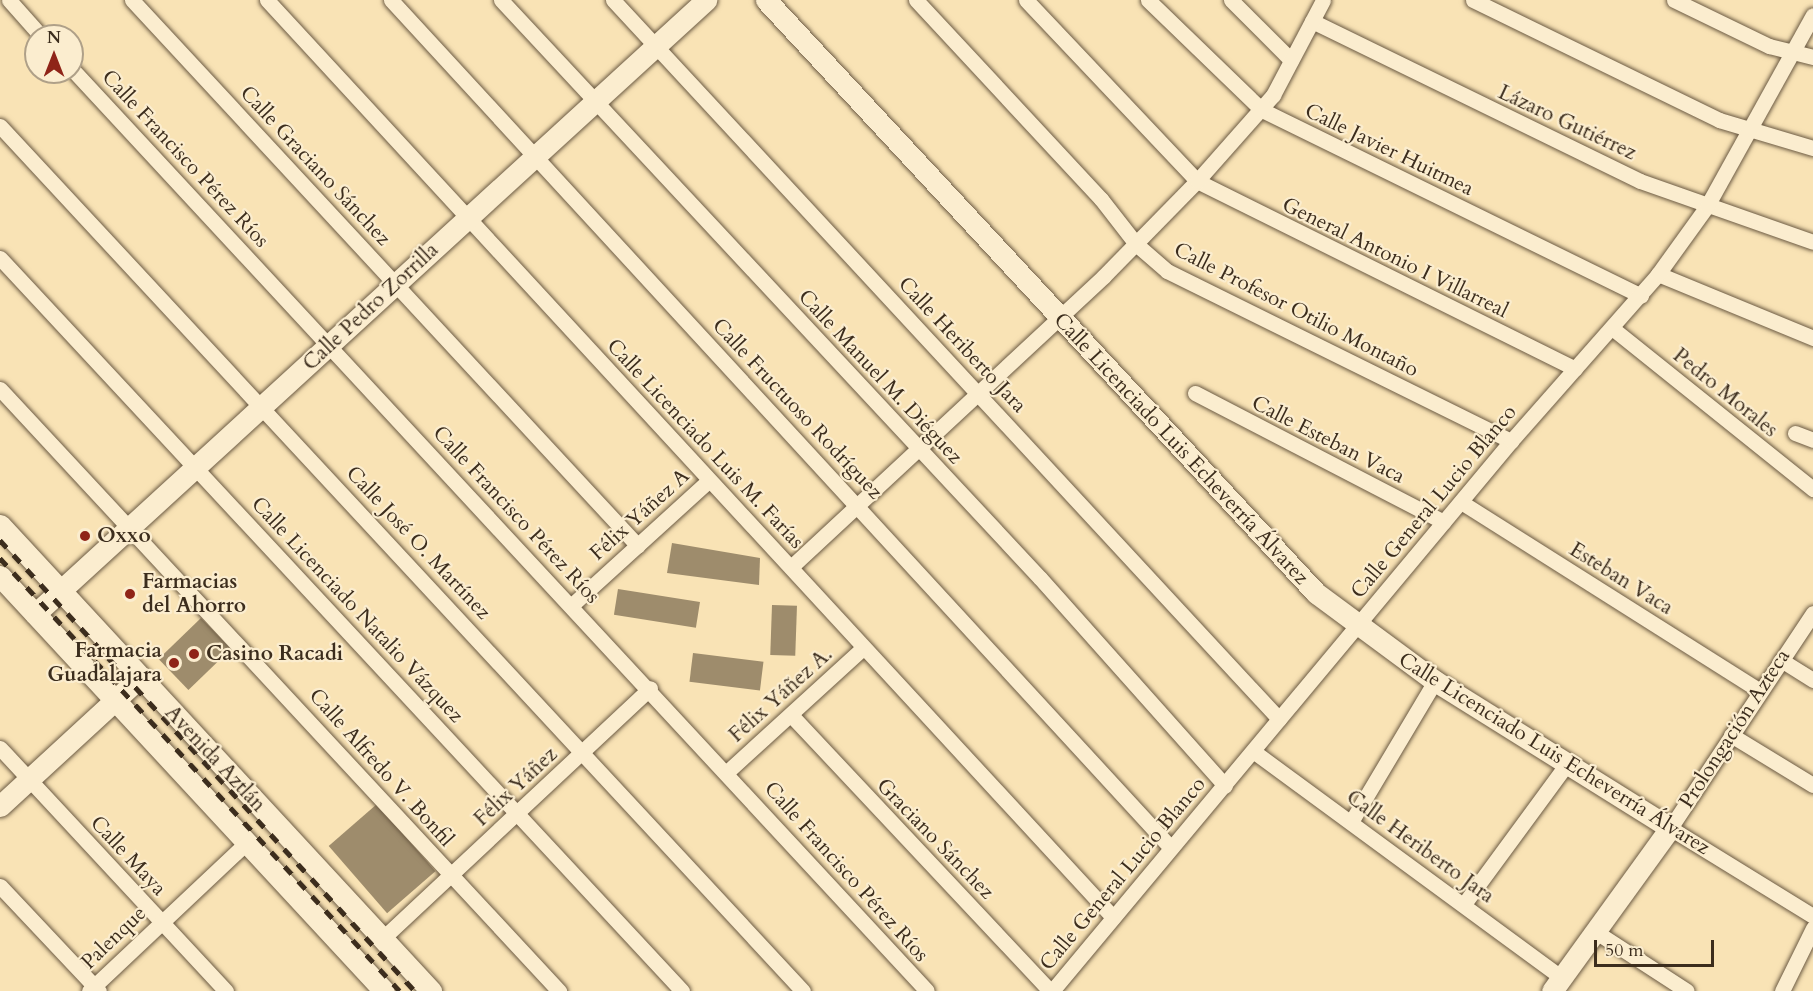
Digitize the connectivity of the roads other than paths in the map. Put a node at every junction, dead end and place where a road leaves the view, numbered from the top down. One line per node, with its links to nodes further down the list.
1 (9, 0): 18 (street)
2 (132, 0): 37 (street, Calle Graciano Sánchez)
3 (267, 0): 32 (street, Calle Licenciado Luis M. Farías)
4 (391, 0): 29 (street, Calle Fructuoso Rodríguez)
5 (501, 0): 24 (street, Calle Manuel M. Diéguez)
6 (614, 0): 19 (street, Calle Heriberto Jara)
7 (706, 0): 19 (street, Calle Pedro Zorrilla)
8 (766, 0): 39 (street, Calle Licenciado Luis Echeverría Álvarez)
9 (916, 0): 34 (street, Calle Profesor Otilio Montaño)
10 (1026, 0): 30 (street)
11 (1148, 0): 25 (street, Calle Javier Huitmea)
12 (1231, 0): 22 (street)
13 (1323, 0): 17 (street)
14 (1473, 0): 27 (street)
15 (1674, 0): 20 (street)
16 (1813, 15): 20 (street, Calle General Lucio Blanco)
17 (1312, 21): 22 (street); 31 (street, Lázaro Gutiérrez)
18 (30, 24)
19 (657, 46): 24 (street, Calle Pedro Zorrilla); 45 (street, Calle Heriberto Jara)
20 (1793, 51): 21 (street); 27 (street, Calle General Lucio Blanco)
21 (1813, 57)
22 (1291, 60): 25 (street)
23 (84, 82): 42 (street, Calle Francisco Pérez Ríos)
24 (595, 101): 29 (street, Calle Pedro Zorrilla); 51 (street, Calle Manuel M. Diéguez)
25 (1262, 110): 30 (street); 38 (street, Calle Javier Huitmea)
26 (0, 126): 47 (street, Calle José O. Martínez)
27 (1748, 129): 28 (street); 31 (street, Calle General Lucio Blanco)
28 (1813, 148)
29 (535, 156): 32 (street, Calle Pedro Zorrilla); 56 (street, Calle Fructuoso Rodríguez)
30 (1197, 182): 34 (street); 43 (street, General Antonio I Villarreal)
31 (1707, 206): 33 (street, Lázaro Gutiérrez); 36 (street, Calle General Lucio Blanco)
32 (467, 219): 37 (street, Calle Pedro Zorrilla); 53 (street, Calle Licenciado Luis M. Farías)
33 (1813, 242)
34 (1136, 244): 39 (street); 50 (street, Calle Profesor Otilio Montaño)
35 (0, 258): 52 (street, Calle Licenciado Natalio Vázquez)
36 (1658, 274): 38 (street, Calle General Lucio Blanco); 41 (street)
37 (396, 285): 42 (street, Calle Pedro Zorrilla); 60 (street, Calle Graciano Sánchez)
38 (1641, 296): 40 (street, Calle General Lucio Blanco)
39 (1059, 318): 45 (street); 67 (street, Calle Licenciado Luis Echeverría Álvarez)
40 (1612, 328): 43 (street, Calle General Lucio Blanco); 54 (street, Pedro Morales)
41 (1813, 338)
42 (329, 346): 47 (street, Calle Pedro Zorrilla); 64 (street, Calle Francisco Pérez Ríos)
43 (1575, 369): 50 (street, Calle General Lucio Blanco)
44 (0, 389): 59 (street, Calle Alfredo V. Bonfil)
45 (977, 393): 51 (street); 77 (street, Calle Heriberto Jara)
46 (1195, 393): 57 (street, Calle Esteban Vaca)
47 (263, 408): 52 (street, Calle Pedro Zorrilla); 81 (street, Calle José O. Martínez)
48 (1795, 433): 49 (street)
49 (1813, 440)
50 (1511, 441): 55 (street, Calle General Lucio Blanco)
51 (917, 448): 56 (street); 86 (street, Calle Manuel M. Diéguez)
52 (197, 470): 59 (street, Calle Pedro Zorrilla); 88 (street, Calle Licenciado Natalio Vázquez)
53 (708, 481): 60 (street, Félix Yáñez A); 61 (street, Calle Licenciado Luis M. Farías)
54 (1813, 489)
55 (1461, 502): 57 (street, Calle General Lucio Blanco); 74 (street, Esteban Vaca)
56 (857, 504): 61 (street); 92 (street, Calle Fructuoso Rodríguez)
57 (1444, 522): 67 (street, Calle General Lucio Blanco)
58 (0, 525): 63 (street, Avenida Aztlán)
59 (129, 530): 63 (street, Calle Pedro Zorrilla); 93 (street, Calle Alfredo V. Bonfil)
60 (638, 546): 64 (street, Félix Yáñez A)
61 (791, 567): 68 (street, Calle Licenciado Luis M. Farías)
62 (0, 576): 66 (street, Avenida Aztlán)
63 (61, 592): 66 (street, Calle Pedro Zorrilla); 70 (street, Avenida Aztlán)
64 (573, 604): 73 (street, Calle Francisco Pérez Ríos)
65 (1813, 613): 69 (street, Prolongación Azteca)
66 (36, 614): 75 (street, Avenida Aztlán)
67 (1358, 627): 72 (street, Calle Licenciado Luis Echeverría Álvarez); 77 (street, Calle General Lucio Blanco)
68 (863, 648): 76 (street, Félix Yáñez A.); 97 (street, Calle Licenciado Luis M. Farías)
69 (1780, 660): 71 (street); 74 (street, Prolongación Azteca)
70 (139, 678): 75 (street); 101 (street, Avenida Aztlán)
71 (1813, 680)
72 (1435, 681): 82 (street, Calle Licenciado Luis Echeverría Álvarez); 89 (street)
73 (650, 688): 81 (street, Félix Yáñez); 83 (street, Calle Francisco Pérez Ríos)
74 (1760, 691): 78 (street, Prolongación Azteca)
75 (116, 700): 84 (street); 91 (street, Avenida Aztlán)
76 (791, 715): 83 (street, Félix Yáñez A.); 111 (street, Graciano Sánchez)
77 (1279, 719): 80 (street, Calle General Lucio Blanco)
78 (1731, 735): 85 (street); 90 (street, Prolongación Azteca)
79 (0, 748): 84 (street, Calle Maya)
80 (1252, 751): 86 (street, Calle General Lucio Blanco); 89 (street, Calle Heriberto Jara)
81 (584, 752): 88 (street, Félix Yáñez); 109 (street, Calle José O. Martínez)
82 (1567, 764): 90 (street, Calle Licenciado Luis Echeverría Álvarez); 95 (street)
83 (727, 772): 110 (street, Calle Francisco Pérez Ríos)
84 (29, 779): 87 (street); 98 (street, Calle Maya)
85 (1813, 785)
86 (1225, 786): 92 (street, Calle General Lucio Blanco)
87 (0, 806)
88 (519, 814): 93 (street, Félix Yáñez); 108 (street, Calle Licenciado Natalio Vázquez)
89 (1351, 822): 95 (street, Calle Heriberto Jara)
90 (1670, 828): 96 (street, Calle Licenciado Luis Echeverría Álvarez); 100 (street, Prolongación Azteca)
91 (247, 842): 98 (street, Palenque); 105 (street, Avenida Aztlán)
92 (1171, 848): 97 (street, Calle General Lucio Blanco)
93 (450, 876): 101 (street, Félix Yáñez); 107 (street, Calle Alfredo V. Bonfil)
94 (0, 886): 103 (street)
95 (1464, 904): 102 (street, Calle Heriberto Jara)
96 (1813, 916)
97 (1113, 917): 111 (street, Calle General Lucio Blanco)
98 (161, 923): 103 (street, Palenque); 104 (street, Calle Maya)
99 (1813, 928): 113 (street)
100 (1596, 932): 102 (street, Prolongación Azteca); 112 (street)
101 (382, 939): 106 (street, Avenida Aztlán)
102 (1557, 985)
103 (94, 989)
104 (226, 991)
105 (384, 991)
106 (431, 991)
107 (559, 991)
108 (682, 991)
109 (803, 991)
110 (927, 991)
111 (1051, 991)
112 (1687, 991)
113 (1782, 991)

